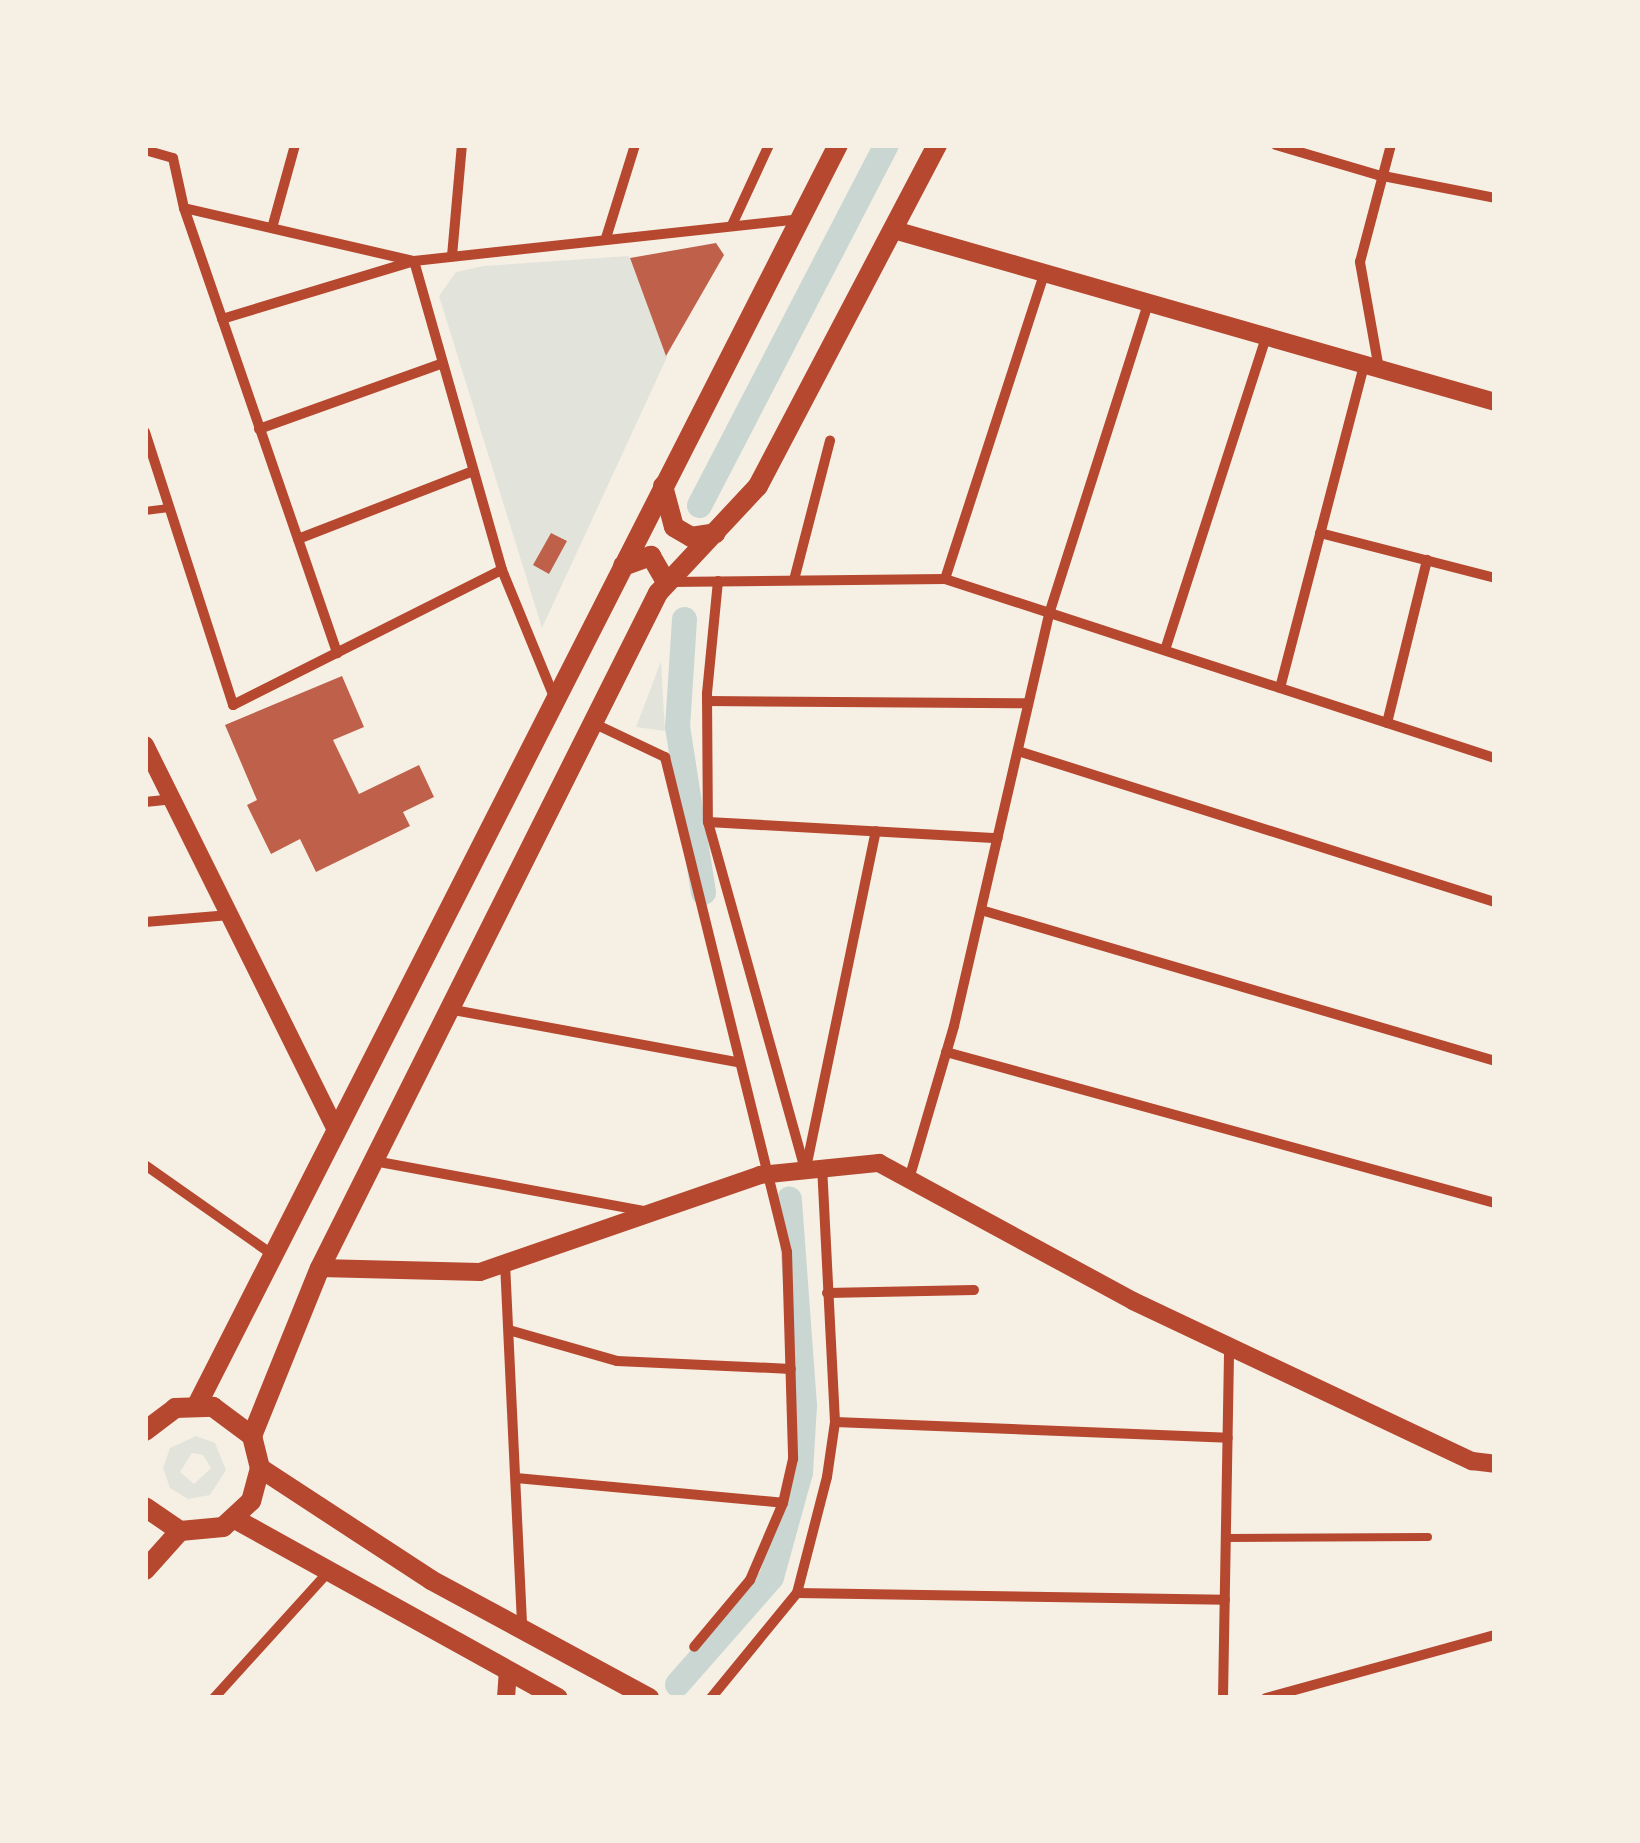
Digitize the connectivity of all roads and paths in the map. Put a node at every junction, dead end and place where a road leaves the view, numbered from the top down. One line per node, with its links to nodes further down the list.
1 (177, 145): 11 (street)
2 (296, 145): 17 (street)
3 (462, 145): 20 (street)
4 (635, 145): 19 (street)
5 (769, 145): 16 (street)
6 (838, 145): 15 (main road)
7 (937, 145): 18 (main road)
8 (1276, 145): 12 (street)
9 (1391, 145): 12 (street)
10 (145, 150): 11 (street)
11 (173, 158): 14 (street)
12 (1378, 175): 13 (street); 27 (street)
13 (1495, 198)
14 (184, 208): 17 (street); 24 (street)
15 (801, 219): 16 (street); 33 (main road)
16 (732, 225): 19 (street)
17 (272, 228): 21 (street)
18 (894, 230): 22 (street); 36 (main road)
19 (606, 238): 20 (street)
20 (452, 256): 21 (street)
21 (414, 261): 24 (street); 26 (street)
22 (1044, 274): 23 (street); 42 (street)
23 (1148, 304): 25 (street); 47 (street)
24 (222, 319): 29 (street)
25 (1266, 337): 27 (street); 48 (street)
26 (443, 363): 29 (street); 32 (street)
27 (1372, 367): 28 (street); 37 (street)
28 (1495, 402)
29 (260, 429): 38 (street)
30 (145, 432): 34 (street)
31 (830, 441): 44 (street)
32 (474, 470): 38 (street); 41 (street)
33 (663, 486): 36 (main road); 40 (main road)
34 (170, 508): 35 (lane); 49 (street)
35 (145, 510)
36 (718, 532): 46 (main road)
37 (1320, 532): 39 (street); 50 (street)
38 (298, 539): 49 (street)
39 (1427, 560): 43 (street); 55 (street)
40 (620, 568): 46 (main road); 51 (main road)
41 (502, 570): 49 (street); 51 (street)
42 (945, 578): 44 (street); 47 (street)
43 (1495, 578)
44 (794, 580): 45 (street)
45 (718, 581): 46 (street); 52 (street)
46 (666, 582): 54 (main road)
47 (1049, 614): 48 (street); 53 (street)
48 (1165, 650): 50 (street)
49 (337, 652)
50 (1280, 688): 55 (street)
51 (554, 697): 72 (main road)
52 (707, 700): 53 (street); 61 (street)
53 (1028, 704): 57 (street)
54 (592, 723): 68 (main road); 71 (street)
55 (1387, 723): 58 (street)
56 (145, 745): 59 (street)
57 (1018, 750): 63 (street); 64 (street)
58 (1495, 758)
59 (172, 799): 60 (street); 66 (street)
60 (145, 802)
61 (708, 822): 62 (street); 75 (street)
62 (876, 831): 63 (street); 75 (street)
63 (998, 838): 65 (street)
64 (1495, 902)
65 (981, 910): 69 (street); 70 (street)
66 (230, 915): 67 (street); 72 (street)
67 (145, 922)
68 (448, 1008): 71 (street); 73 (main road)
69 (946, 1052): 77 (street); 78 (street)
70 (1495, 1061)
71 (737, 1062): 76 (street)
72 (336, 1130): 80 (main road)
73 (374, 1161): 79 (street); 82 (main road)
74 (145, 1166): 80 (street)
75 (813, 1170): 76 (street); 77 (street); 84 (street)
76 (768, 1174): 79 (street); 87 (street)
77 (909, 1180): 86 (street)
78 (1495, 1203)
79 (651, 1213): 81 (street)
80 (273, 1255): 89 (main road)
81 (506, 1264): 82 (street); 85 (street)
82 (320, 1268): 93 (main road)
83 (974, 1290): 84 (street)
84 (827, 1294): 91 (street)
85 (509, 1330): 87 (street); 97 (street)
86 (1229, 1346): 94 (street); 95 (street)
87 (792, 1369): 98 (street)
88 (145, 1403): 90 (main road)
89 (196, 1405): 90 (main road); 93 (main road)
90 (165, 1412): 92 (main road)
91 (836, 1422): 94 (street); 106 (street)
92 (145, 1431)
93 (252, 1436): 96 (main road)
94 (1228, 1438): 103 (street)
95 (1495, 1464)
96 (260, 1468): 100 (main road); 108 (main road)
97 (516, 1478): 98 (street); 108 (street)
98 (783, 1503): 110 (street)
99 (145, 1507): 101 (main road)
100 (235, 1519): 101 (main road); 105 (main road)
101 (180, 1531): 104 (main road)
102 (1428, 1536): 103 (lane)
103 (1226, 1538): 107 (street)
104 (145, 1570)
105 (331, 1570): 111 (main road); 112 (street)
106 (797, 1594): 107 (street); 116 (street)
107 (1224, 1600): 117 (street)
108 (523, 1634): 115 (main road)
109 (1495, 1634): 118 (street)
110 (694, 1647)
111 (508, 1672): 113 (street); 114 (main road)
112 (214, 1698)
113 (506, 1698)
114 (558, 1698)
115 (649, 1698)
116 (711, 1698)
117 (1223, 1698)
118 (1266, 1698)

